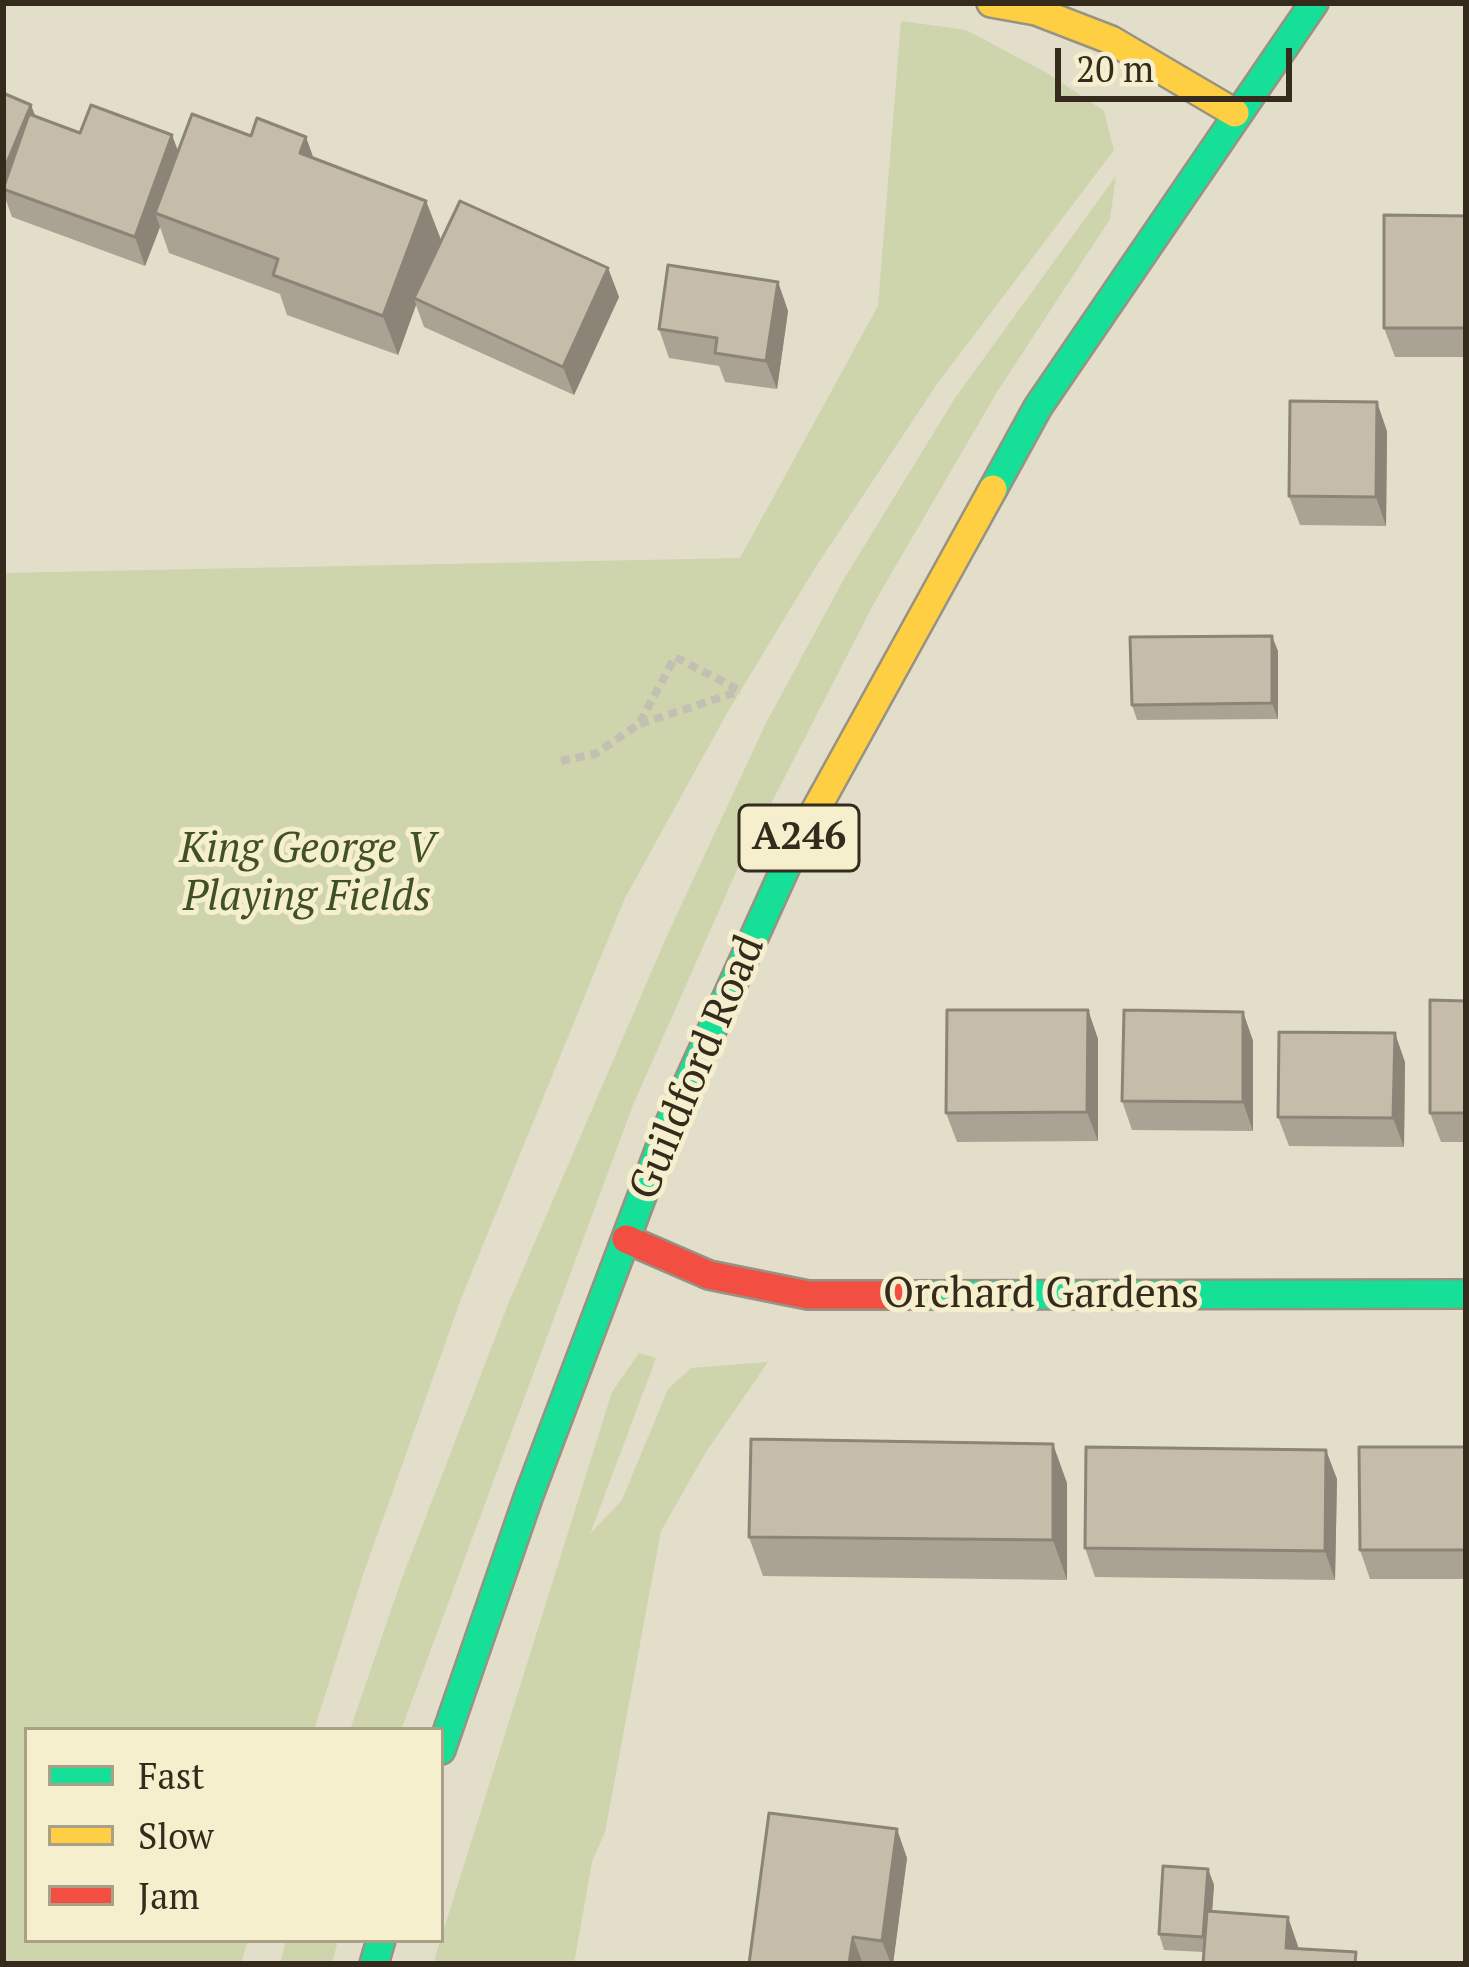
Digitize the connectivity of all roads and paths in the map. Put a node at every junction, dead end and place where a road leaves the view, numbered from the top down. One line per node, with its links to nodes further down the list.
1 (991, 3): 3 (main road)
2 (1314, 3): 3 (main road, Guildford Road / A246)
3 (1235, 113): 6 (main road, Guildford Road / A246)
4 (639, 724): 4 (path); 5 (path)
5 (561, 761)
6 (626, 1239): 7 (main road, Orchard Gardens); 8 (main road, Guildford Road / A246)
7 (1466, 1294)
8 (444, 1741)

